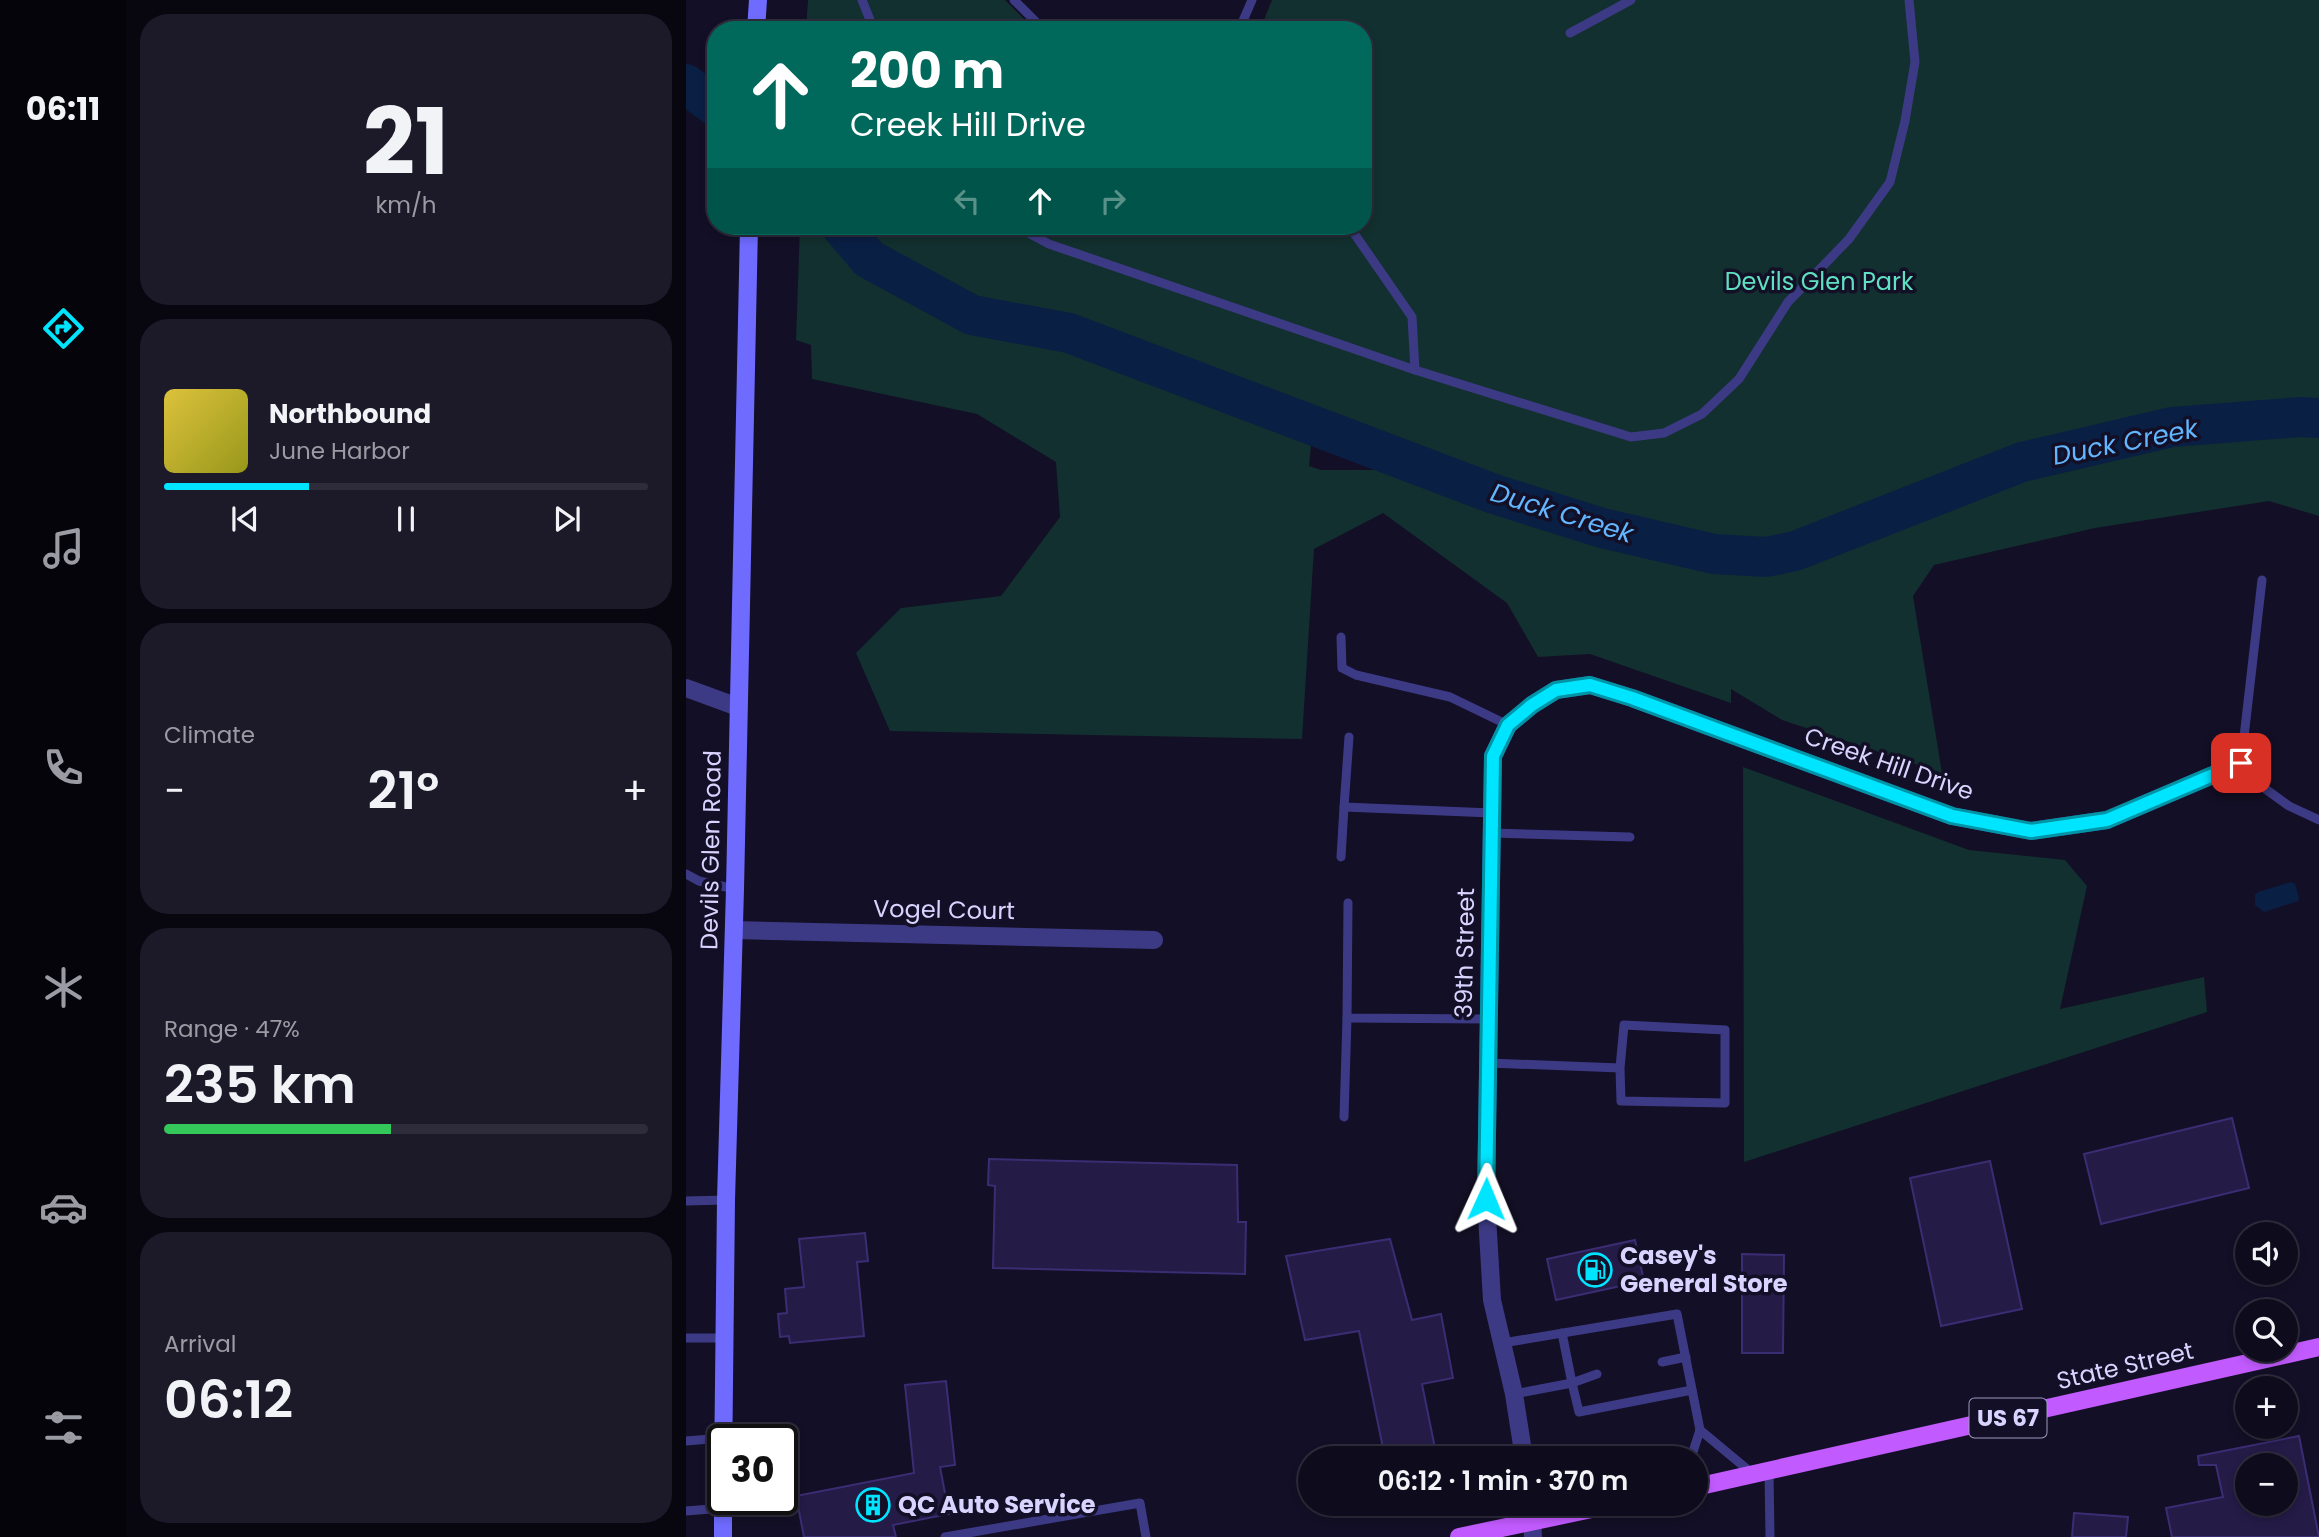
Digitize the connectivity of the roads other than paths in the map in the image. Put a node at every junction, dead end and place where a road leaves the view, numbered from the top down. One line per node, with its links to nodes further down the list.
1 (758, 0): 7 (main road)
2 (862, 0): 8 (lane)
3 (1014, 0): 9 (lane)
4 (1252, 0): 10 (lane)
5 (1631, 0): 11 (lane)
6 (1909, 0): 15 (lane)
7 (757, 21)
8 (870, 21)
9 (1035, 21)
10 (1243, 21)
11 (1570, 33)
12 (749, 235): 19 (main road, Devils Glen Road)
13 (1032, 235): 15 (lane)
14 (1355, 235): 15 (lane)
15 (1415, 370)
16 (2262, 580): 23 (lane)
17 (1341, 636): 21 (lane)
18 (686, 688): 19 (street)
19 (738, 708): 31 (main road, Devils Glen Road)
20 (1682, 716): 21 (street, 39th Street); 23 (street, Creek Hill Drive)
21 (1508, 725): 25 (street, 39th Street)
22 (1349, 737): 24 (lane)
23 (2241, 763): 26 (lane)
24 (1344, 807): 25 (lane); 29 (lane)
25 (1492, 813): 27 (street, 39th Street)
26 (2319, 821)
27 (1492, 833): 28 (lane); 36 (street, 39th Street)
28 (1630, 837)
29 (1341, 857)
30 (686, 874): 31 (lane)
31 (735, 889): 33 (main road, Devils Glen Road)
32 (1348, 903): 35 (lane)
33 (734, 930): 34 (street, Vogel Court); 40 (main road, Devils Glen Road)
34 (1154, 940)
35 (1348, 1018): 36 (lane); 39 (lane)
36 (1488, 1019): 37 (street, 39th Street)
37 (1489, 1063): 38 (lane); 45 (street, 39th Street)
38 (1620, 1069): 38 (lane)
39 (1344, 1117)
40 (726, 1200): 41 (lane); 44 (main road, Devils Glen Road)
41 (686, 1201)
42 (1562, 1333): 45 (lane); 47 (lane); 50 (lane)
43 (686, 1338): 44 (lane)
44 (724, 1338): 53 (main road, Devils Glen Road)
45 (1503, 1343): 52 (street, 39th Street)
46 (2319, 1347): 59 (main road, State Street / US 67)
47 (1686, 1357): 48 (lane); 51 (lane)
48 (1662, 1362)
49 (1597, 1374): 50 (lane)
50 (1572, 1383): 51 (lane); 52 (lane)
51 (1692, 1390): 54 (lane)
52 (1514, 1394): 57 (street, 39th Street)
53 (722, 1424)
54 (1700, 1430): 58 (lane); 59 (lane)
55 (707, 1439): 56 (lane)
56 (686, 1441)
57 (1522, 1446)
58 (1695, 1446)
59 (1762, 1473): 60 (main road, State Street / US 67); 70 (lane)
60 (1708, 1484)
61 (707, 1507): 62 (lane)
62 (686, 1511)
63 (723, 1515): 66 (main road)
64 (1576, 1516): 65 (main road)
65 (1533, 1529): 69 (main road)
66 (723, 1537)
67 (945, 1537): 68 (lane)
68 (1146, 1537)
69 (1459, 1537)
70 (1770, 1537)

